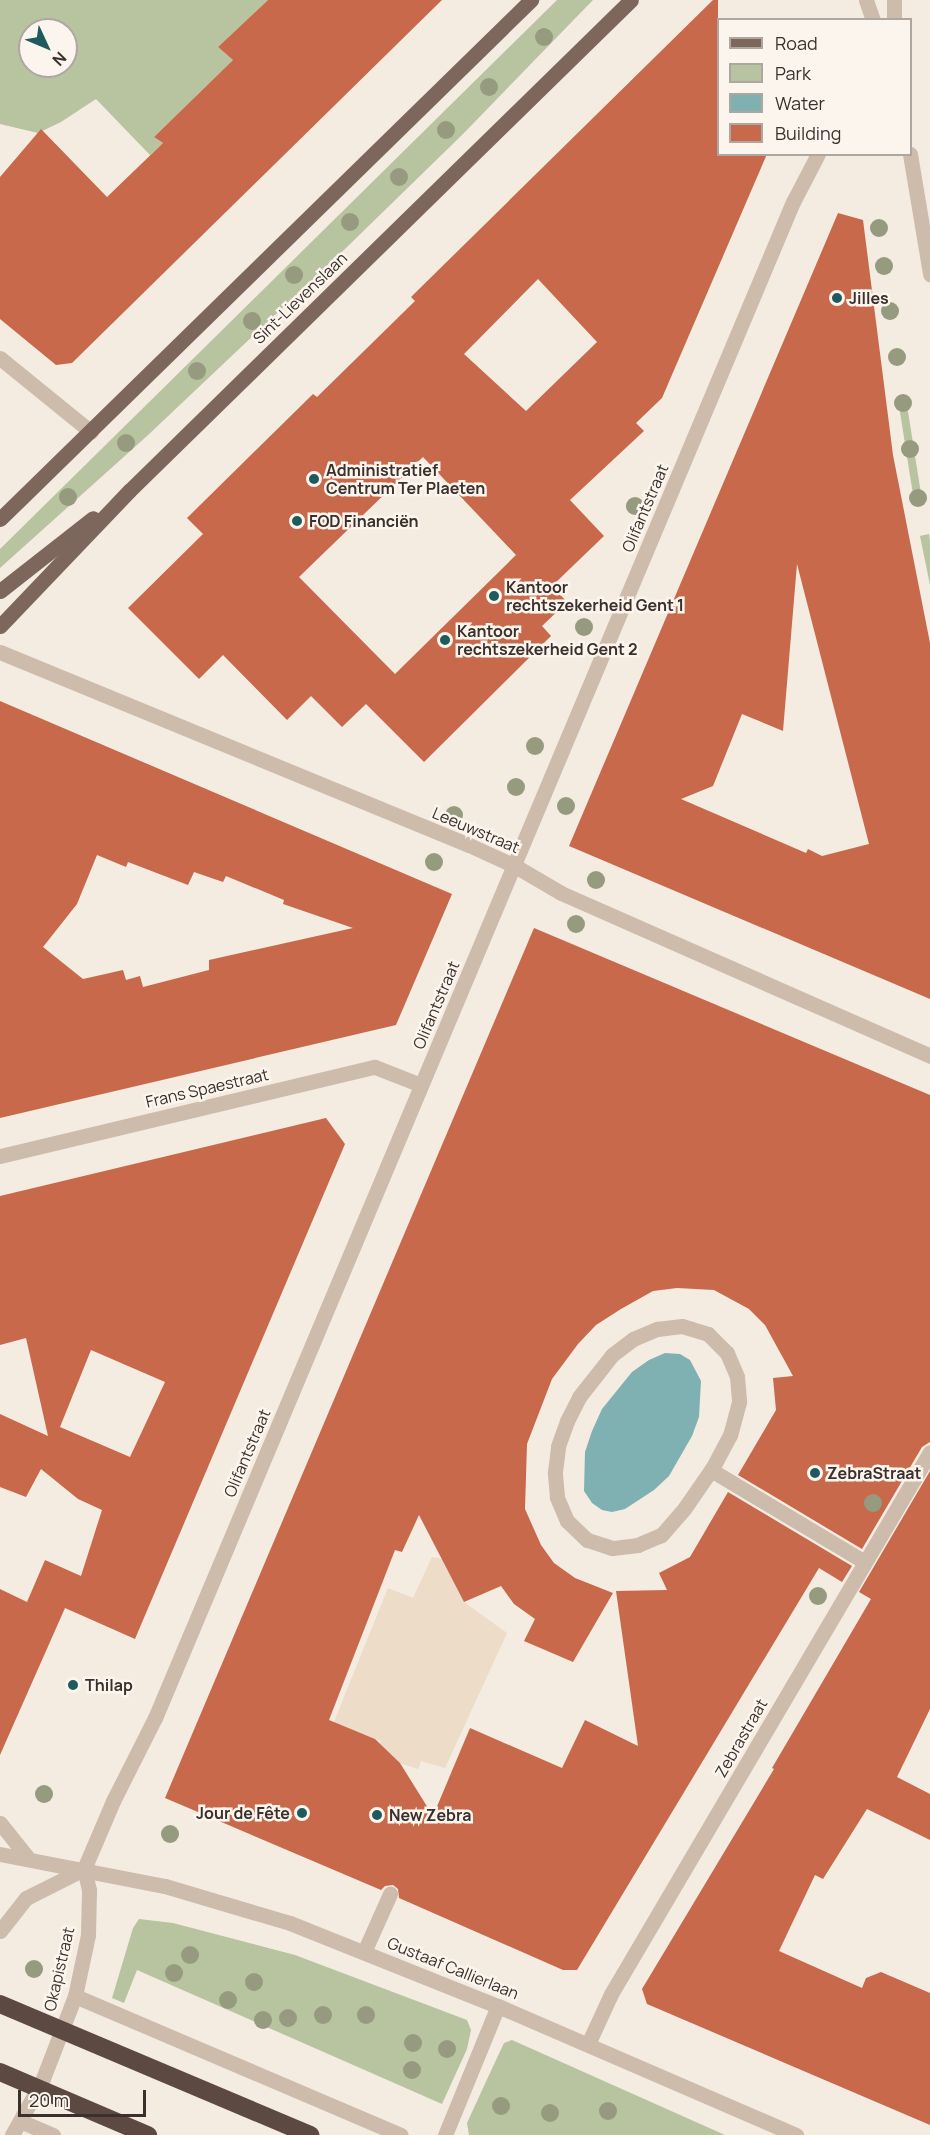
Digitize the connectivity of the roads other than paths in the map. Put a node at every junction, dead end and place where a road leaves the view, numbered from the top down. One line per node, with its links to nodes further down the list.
1 (531, 0): 11 (main road)
2 (631, 0): 12 (main road, Sint-Lievenslaan)
3 (866, 0): 5 (street)
4 (894, 0): 6 (street)
5 (872, 18)
6 (894, 18)
7 (818, 156): 17 (street, Olifantstraat)
8 (910, 156): 9 (street)
9 (930, 274)
10 (0, 358): 11 (street)
11 (91, 432): 13 (main road)
12 (129, 491): 14 (main road); 15 (main road, Sint-Lievenslaan)
13 (0, 519)
14 (0, 591)
15 (0, 626)
16 (0, 652): 17 (street, Leeuwstraat)
17 (515, 866): 18 (street, Leeuwstraat); 19 (street, Olifantstraat)
18 (930, 1056)
19 (421, 1085): 20 (street, Frans Spaestraat); 27 (street, Olifantstraat)
20 (0, 1156)
21 (930, 1452): 23 (street, Zebrastraat)
22 (711, 1470): 22 (street); 23 (street)
23 (866, 1562): 34 (street, Zebrastraat)
24 (0, 1823): 26 (street)
25 (0, 1854): 26 (street, Gustaaf Callierlaan)
26 (28, 1858): 27 (street, Gustaaf Callierlaan)
27 (84, 1869): 29 (street); 30 (street, Gustaaf Callierlaan); 31 (street, Okapistraat)
28 (390, 1894): 30 (street)
29 (0, 1931)
30 (364, 1952): 33 (street, Gustaaf Callierlaan)
31 (75, 1995): 36 (street, Okapistraat); 41 (street)
32 (0, 2004): 40 (highway, bridge)
33 (498, 2006): 34 (street, Gustaaf Callierlaan); 42 (street)
34 (588, 2044): 43 (street, Gustaaf Callierlaan)
35 (0, 2072): 39 (highway, bridge)
36 (20, 2121): 37 (street, Okapistraat); 38 (street)
37 (12, 2135)
38 (53, 2135)
39 (148, 2135)
40 (310, 2135)
41 (400, 2135)
42 (445, 2135)
43 (796, 2135)

